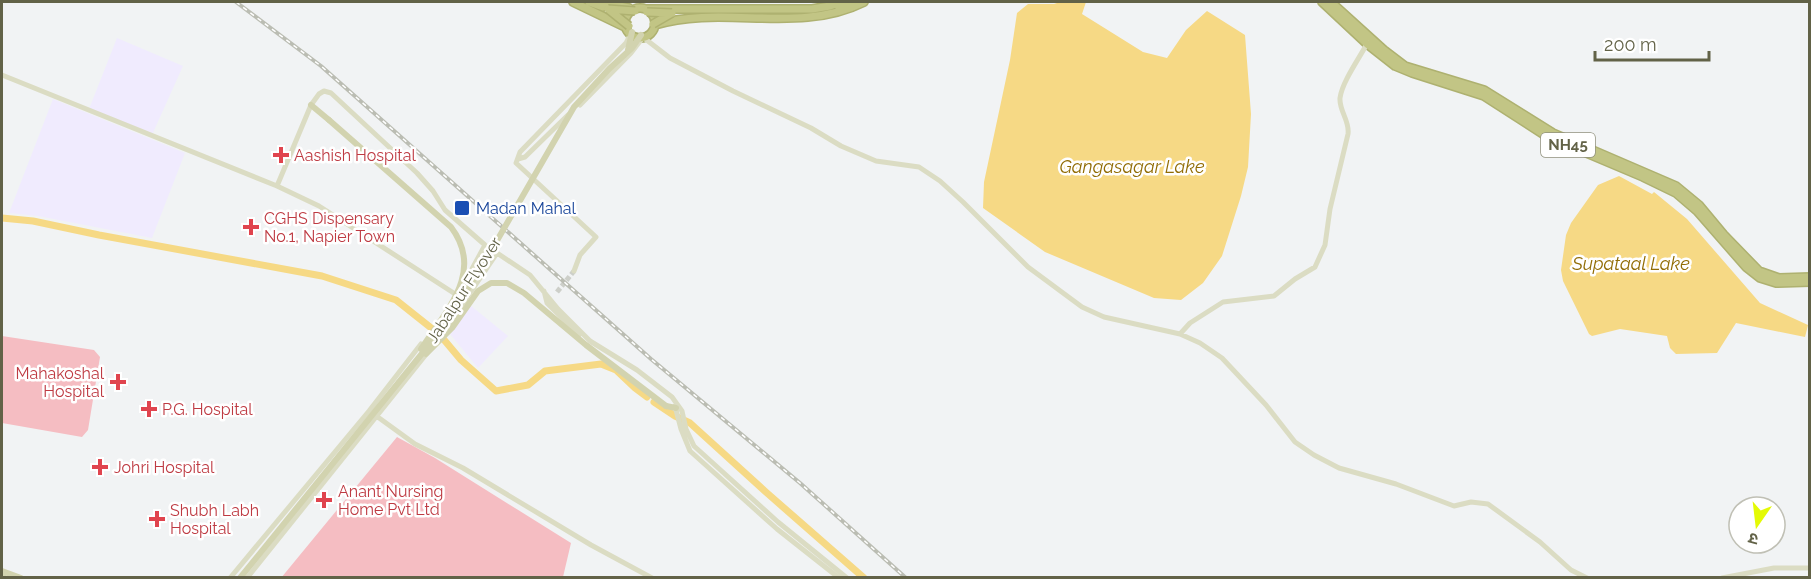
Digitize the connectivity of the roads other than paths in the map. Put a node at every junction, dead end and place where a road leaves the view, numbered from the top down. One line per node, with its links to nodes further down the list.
1 (573, 2): 14 (highway)
2 (589, 2): 10 (highway)
3 (600, 2): 11 (highway)
4 (842, 2): 9 (highway)
5 (852, 2): 9 (highway)
6 (864, 2): 13 (highway)
7 (1322, 2): 16 (highway, NH45)
8 (1331, 2): 16 (highway, NH45)
9 (667, 8): 12 (highway, bridge); 13 (highway, bridge)
10 (608, 9): 11 (highway, bridge); 14 (highway, bridge)
11 (634, 10): 12 (highway, bridge); 14 (highway, bridge)
12 (646, 10): 13 (highway, bridge)
13 (654, 25): 15 (highway)
14 (629, 30): 15 (highway, bridge); 17 (main road, bridge); 20 (street)
15 (642, 37): 17 (main road, Jabalpur Flyover, bridge); 20 (street); 30 (street)
16 (1369, 41): 21 (highway, NH45); 30 (street)
17 (628, 50): 31 (main road, Jabalpur Flyover, bridge)
18 (2, 75): 22 (street)
19 (311, 105): 22 (street); 23 (street); 31 (main road, bridge)
20 (518, 159): 25 (street)
21 (1607, 159): 26 (highway, NH45); 27 (highway, NH45)
22 (277, 186): 28 (street)
23 (485, 245): 24 (street); 28 (street)
24 (497, 253): 29 (street); 32 (street)
25 (574, 271)
26 (1809, 277)
27 (1809, 282)
28 (458, 295): 29 (street); 33 (street, bridge)
29 (466, 301): 34 (street, bridge)
30 (1180, 334): 45 (street)
31 (417, 359): 32 (main road, bridge); 41 (main road, Jabalpur Flyover, bridge)
32 (678, 410): 35 (street)
33 (369, 411): 34 (street); 40 (street)
34 (377, 417): 42 (street); 43 (street)
35 (683, 429): 38 (street); 44 (street)
36 (1809, 568): 46 (street)
37 (2, 571): 39 (main road)
38 (846, 577)
39 (21, 578)
40 (230, 578)
41 (240, 578)
42 (247, 578)
43 (652, 578)
44 (839, 578)
45 (1587, 578)
46 (1722, 578)

